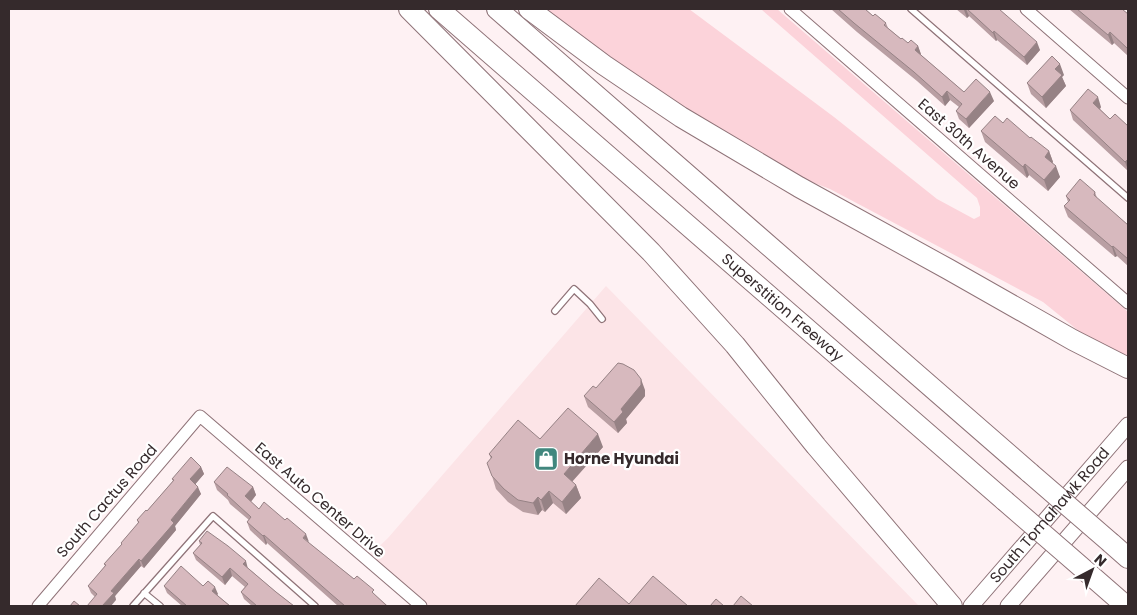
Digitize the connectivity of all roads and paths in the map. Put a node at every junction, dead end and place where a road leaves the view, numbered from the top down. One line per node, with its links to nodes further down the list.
1 (409, 9): 24 (highway)
2 (440, 9): 27 (highway, Superstition Freeway, bridge)
3 (497, 9): 17 (highway, bridge)
4 (529, 9): 13 (highway)
5 (790, 9): 10 (street, East 30th Avenue)
6 (911, 9): 9 (lane)
7 (1026, 9): 8 (street)
8 (1128, 98)
9 (1128, 198)
10 (1128, 303)
11 (555, 312): 12 (lane)
12 (602, 319)
13 (1128, 368)
14 (200, 416): 19 (street, South Cactus Road); 23 (street, East Auto Center Drive)
15 (1128, 425): 25 (main road, South Tomahawk Road)
16 (1128, 468): 26 (main road, South Tomahawk Road)
17 (1128, 558)
18 (144, 593): 20 (lane); 21 (lane); 22 (lane)
19 (38, 606)
20 (133, 606)
21 (160, 606)
22 (315, 606)
23 (421, 606)
24 (952, 606)
25 (971, 606)
26 (1008, 606)
27 (1126, 606)

